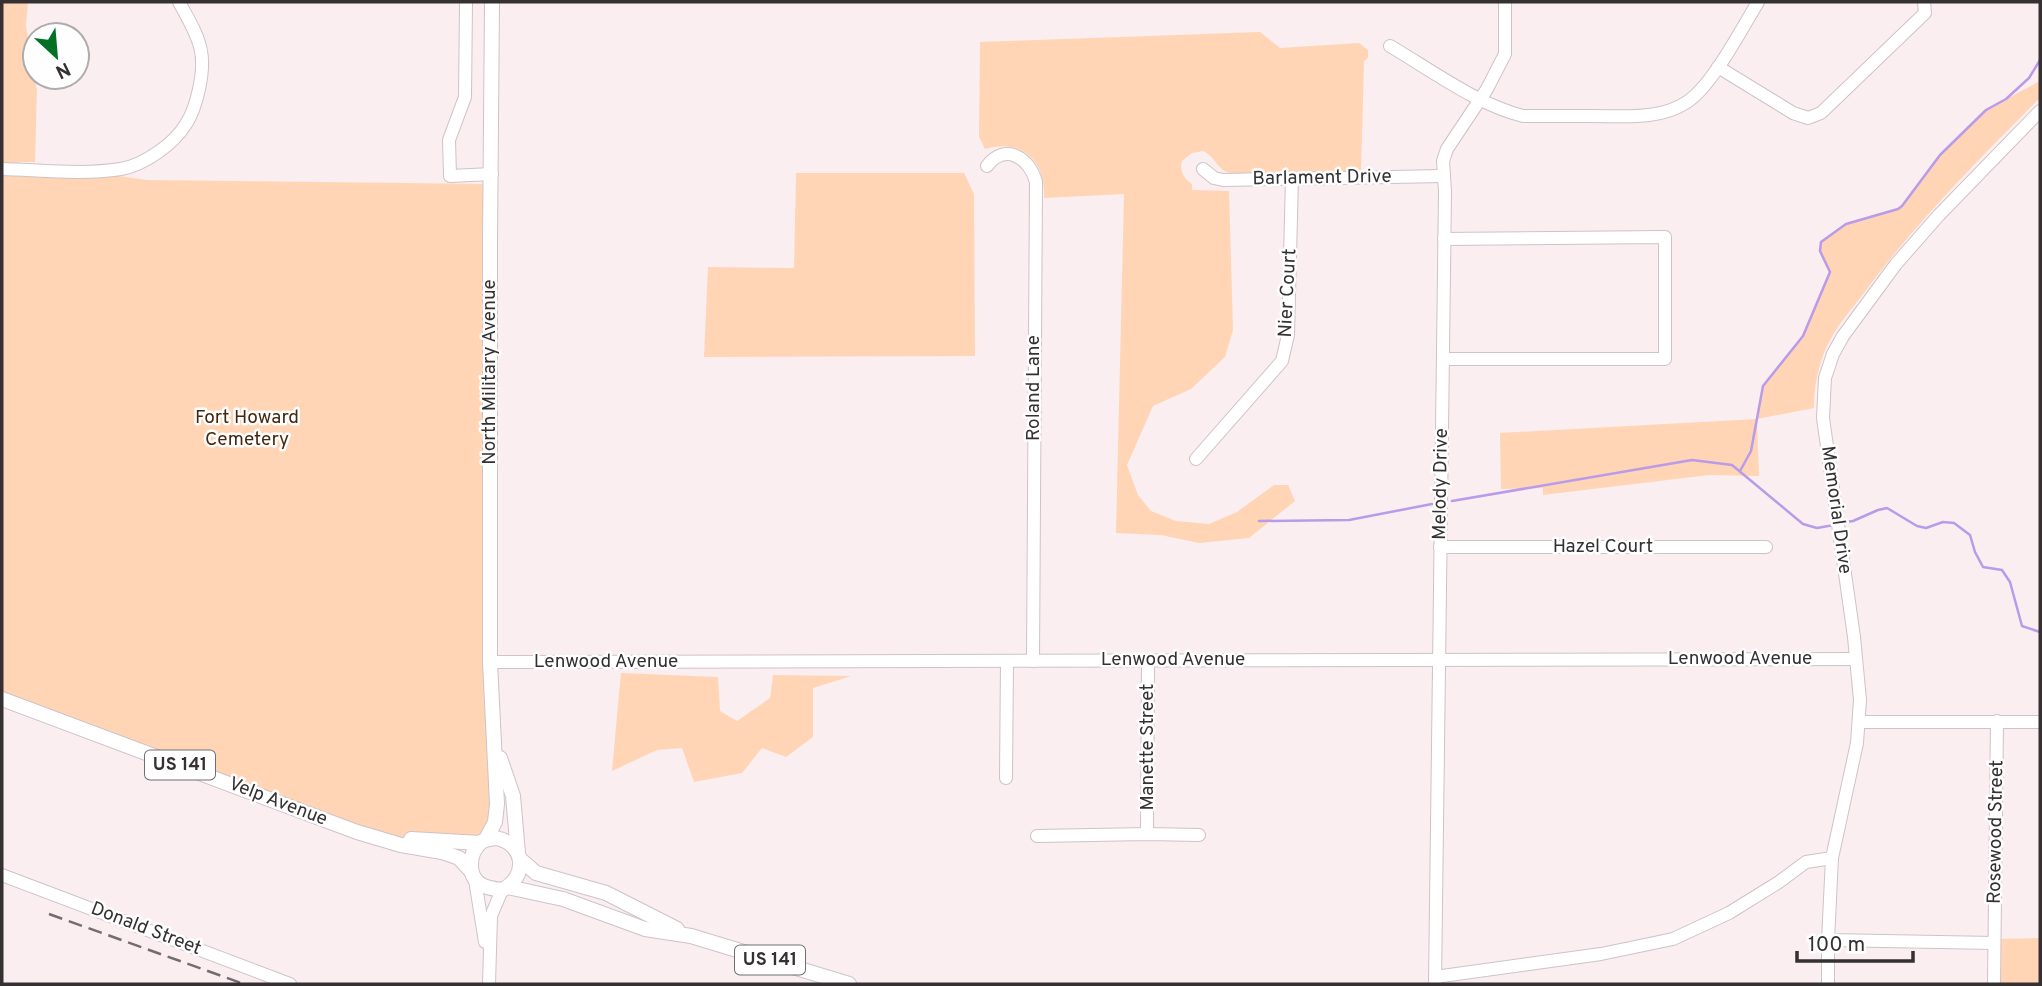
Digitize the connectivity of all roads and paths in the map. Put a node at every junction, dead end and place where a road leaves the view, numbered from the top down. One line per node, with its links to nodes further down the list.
1 (179, 2): 12 (street)
2 (466, 2): 14 (street)
3 (492, 2): 14 (main road, North Military Avenue)
4 (1505, 2): 9 (street, Melody Drive)
5 (1758, 2): 8 (street)
6 (1924, 2): 8 (street)
7 (1390, 46): 9 (street)
8 (1718, 67): 9 (street)
9 (1481, 99): 15 (street, Melody Drive)
10 (2040, 111): 23 (street, Memorial Drive)
11 (987, 166): 26 (street, Roland Lane)
12 (2, 169)
13 (1203, 169): 16 (street, Barlament Drive)
14 (492, 174): 27 (main road, North Military Avenue)
15 (1444, 176): 16 (street, Barlament Drive); 17 (street, Melody Drive)
16 (1292, 178): 19 (street, Nier Court)
17 (1444, 239): 18 (street, Melody Drive); 18 (street)
18 (1443, 359): 20 (street, Melody Drive)
19 (1196, 459)
20 (1440, 547): 21 (street, Hazel Court); 22 (street, Melody Drive)
21 (1766, 547)
22 (1439, 659): 23 (street, Lenwood Avenue); 24 (street, Lenwood Avenue); 48 (street, Melody Drive)
23 (1856, 659): 30 (street, Memorial Drive)
24 (1149, 660): 26 (street, Lenwood Avenue); 35 (street, Manette Street)
25 (1007, 661): 26 (street, Lenwood Avenue); 27 (street, Lenwood Avenue); 33 (street)
26 (1033, 661)
27 (490, 662): 32 (main road, North Military Avenue)
28 (2, 699): 34 (main road, Velp Avenue / US 141)
29 (1997, 721): 30 (street); 31 (street); 46 (street, Rosewood Street)
30 (1859, 722): 40 (street, Memorial Drive)
31 (2040, 722)
32 (495, 743): 38 (main road, North Military Avenue); 39 (main road, North Military Avenue)
33 (1006, 778)
34 (357, 832): 38 (main road, Velp Avenue / US 141); 42 (main road, Velp Avenue / US 141)
35 (1147, 834): 36 (street); 37 (street)
36 (1199, 835)
37 (1037, 836)
38 (483, 841): 39 (main road); 42 (main road)
39 (519, 856): 43 (main road); 44 (main road, US 141)
40 (1832, 858): 45 (street, Memorial Drive); 48 (street)
41 (2, 875): 49 (street, Donald Street)
42 (473, 876): 43 (main road); 47 (street)
43 (505, 888): 44 (main road, US 141); 47 (street)
44 (691, 936): 51 (main road, US 141)
45 (1828, 940): 46 (street); 52 (street, Memorial Drive)
46 (1994, 943): 53 (street, Rosewood Street)
47 (489, 969): 50 (street)
48 (1435, 980)
49 (290, 984)
50 (489, 984)
51 (849, 984)
52 (1828, 984)
53 (1994, 984)

